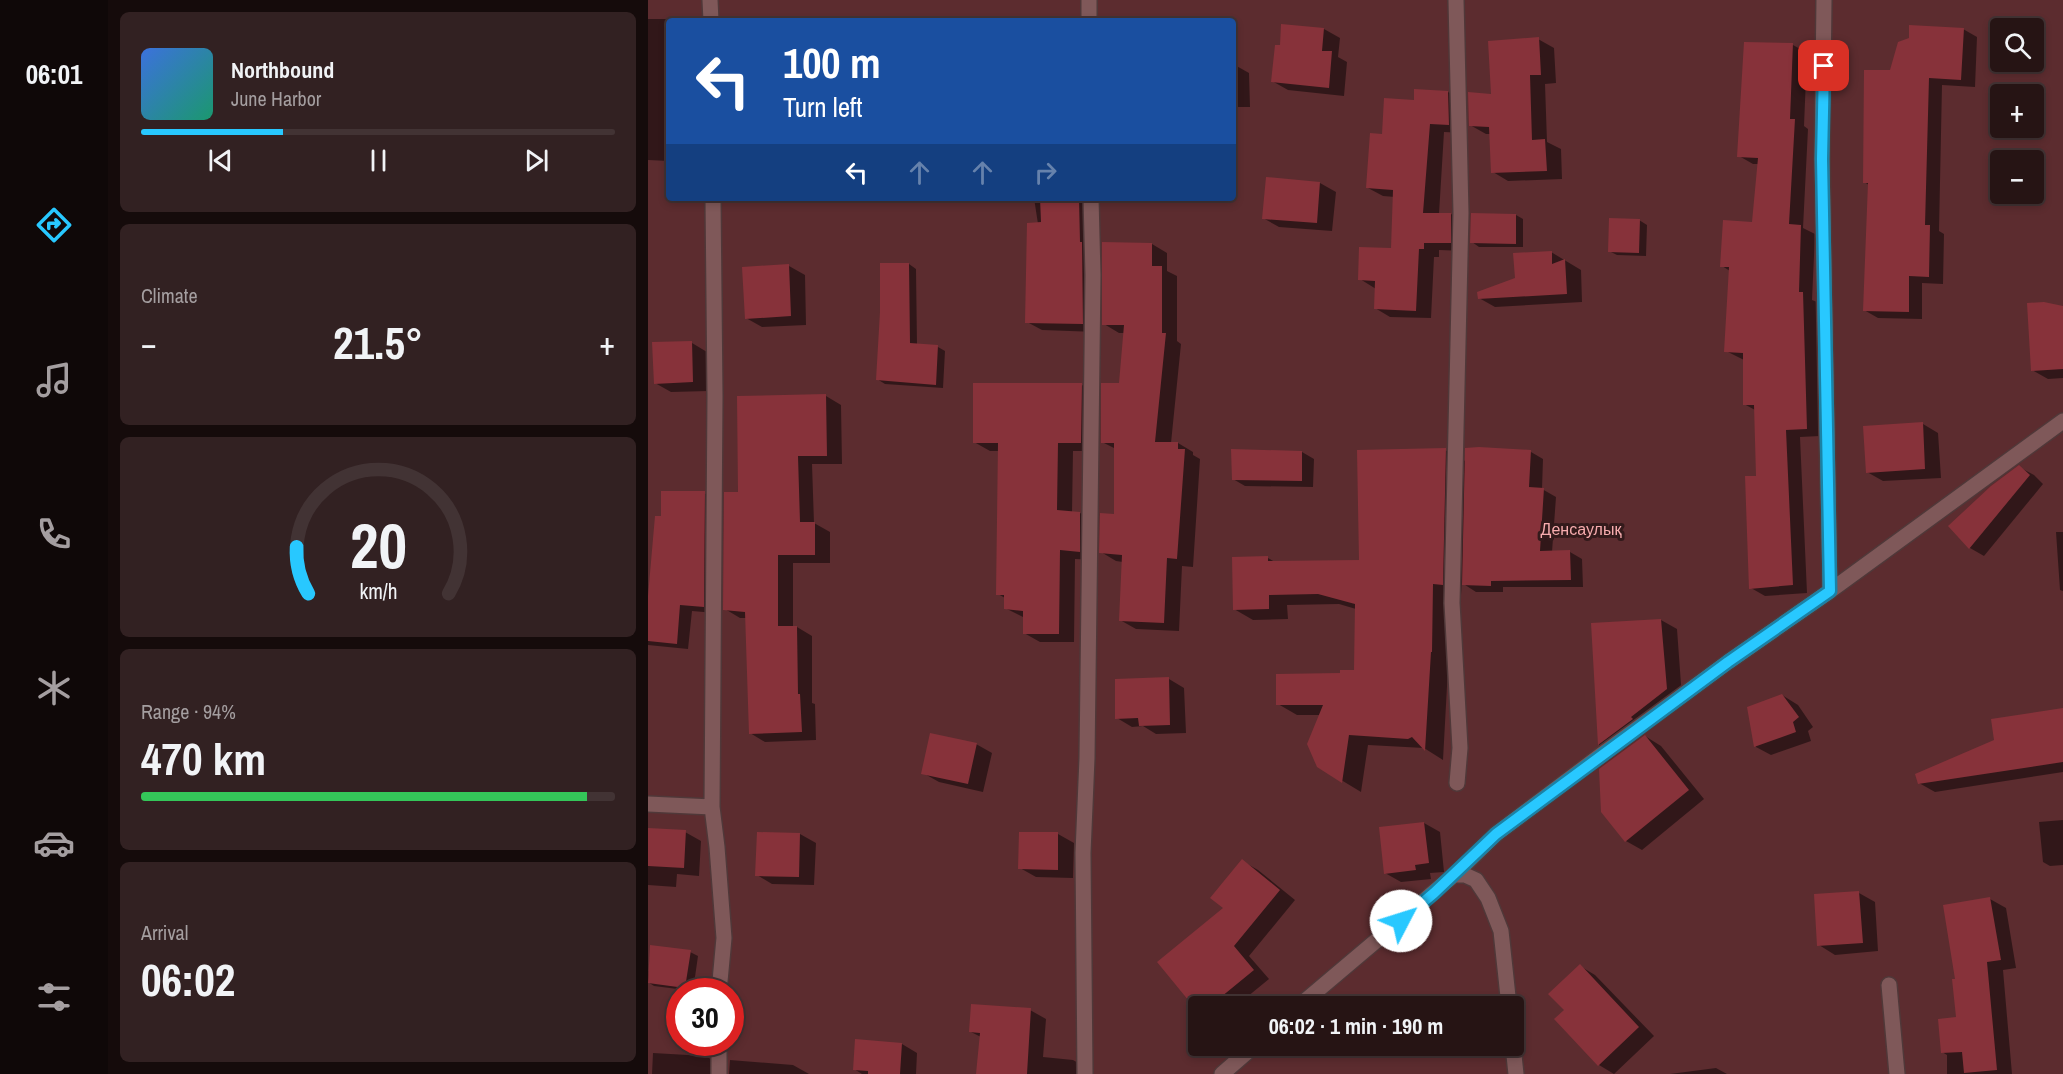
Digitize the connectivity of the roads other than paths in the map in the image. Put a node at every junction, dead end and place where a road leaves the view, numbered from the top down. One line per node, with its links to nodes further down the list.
1 (710, 0): 5 (street)
2 (1089, 0): 6 (street)
3 (1456, 0): 11 (street)
4 (1824, 0): 10 (street)
5 (711, 18)
6 (1089, 18)
7 (713, 201): 13 (street)
8 (1091, 201): 23 (street)
9 (2063, 421): 10 (street)
10 (1830, 591): 14 (street)
11 (1457, 783)
12 (648, 804): 13 (street)
13 (712, 807): 15 (street)
14 (1454, 875): 17 (street); 18 (street)
15 (720, 978)
16 (1888, 985): 26 (street)
17 (1311, 996)
18 (1508, 996)
19 (719, 1056): 22 (street)
20 (1243, 1056): 24 (street)
21 (1514, 1056): 25 (street)
22 (719, 1074)
23 (1085, 1074)
24 (1222, 1074)
25 (1516, 1074)
26 (1897, 1074)

